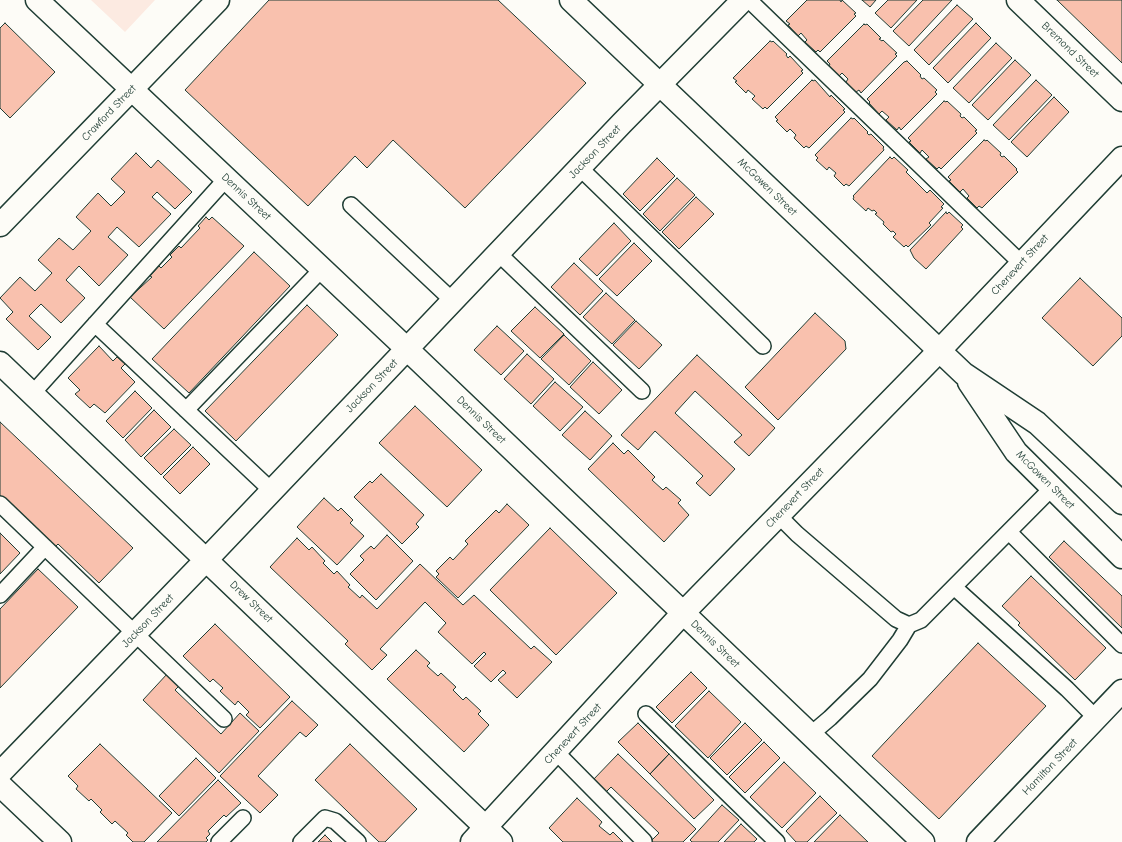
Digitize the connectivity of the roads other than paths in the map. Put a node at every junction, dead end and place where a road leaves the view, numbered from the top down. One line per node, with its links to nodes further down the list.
1 (37, 0): 8 (street, Dennis Street)
2 (217, 0): 8 (street, Crawford Street)
3 (571, 0): 7 (street, McGowen Street)
4 (743, 0): 7 (street, Jackson Street)
5 (749, 0): 16 (lane)
6 (1018, 0): 9 (street, Bremond Street)
7 (659, 84): 11 (street, Jackson Street); 22 (street, McGowen Street)
8 (132, 89): 12 (street, Dennis Street); 14 (street, Crawford Street)
9 (1122, 100)
10 (1122, 158): 16 (street, Chenevert Street)
11 (580, 168): 15 (street, Jackson Street); 20 (lane)
12 (226, 179): 17 (street, Dennis Street); 19 (lane)
13 (350, 205): 18 (lane)
14 (0, 225)
15 (498, 253): 18 (street, Jackson Street); 25 (lane)
16 (1022, 264): 22 (street, Chenevert Street)
17 (322, 269): 21 (street, Dennis Street); 27 (lane)
18 (453, 301): 21 (street, Jackson Street)
19 (95, 324): 26 (lane); 27 (lane)
20 (763, 346)
21 (407, 349): 29 (street, Jackson Street); 39 (street, Dennis Street)
22 (939, 351): 24 (street, McGowen Street); 32 (street, Chenevert Street)
23 (0, 363): 26 (street, Drew Street)
24 (964, 374): 28 (street, McGowen Street); 30 (street, McGowen Street)
25 (642, 391)
26 (32, 394): 36 (street, Drew Street)
27 (186, 410): 29 (lane)
28 (1052, 488): 33 (lane); 35 (street, McGowen Street)
29 (272, 491): 36 (street, Jackson Street)
30 (1122, 503)
31 (0, 504): 34 (lane)
32 (778, 515): 39 (street, Chenevert Street); 40 (lane)
33 (1009, 532): 37 (lane); 42 (lane)
34 (45, 547): 38 (lane); 41 (lane)
35 (1122, 557)
36 (207, 559): 41 (street, Jackson Street); 52 (street, Drew Street)
37 (954, 587): 40 (lane); 45 (lane)
38 (0, 595)
39 (683, 613): 47 (street, Dennis Street); 48 (street, Chenevert Street)
40 (909, 625): 47 (lane)
41 (135, 634): 46 (lane); 49 (street, Jackson Street)
42 (1122, 645)
43 (1122, 691): 45 (street, Hamilton Street)
44 (646, 714): 58 (lane)
45 (1096, 718): 60 (street, Hamilton Street)
46 (224, 719)
47 (810, 735): 59 (street, Dennis Street)
48 (556, 752): 52 (street, Chenevert Street); 53 (lane)
49 (0, 773)
50 (0, 785): 54 (street)
51 (243, 818): 55 (lane)
52 (487, 837)
53 (644, 841)
54 (60, 842)
55 (219, 842)
56 (301, 842): 57 (lane)
57 (358, 842)
58 (778, 842)
59 (922, 842)
60 (978, 842)

